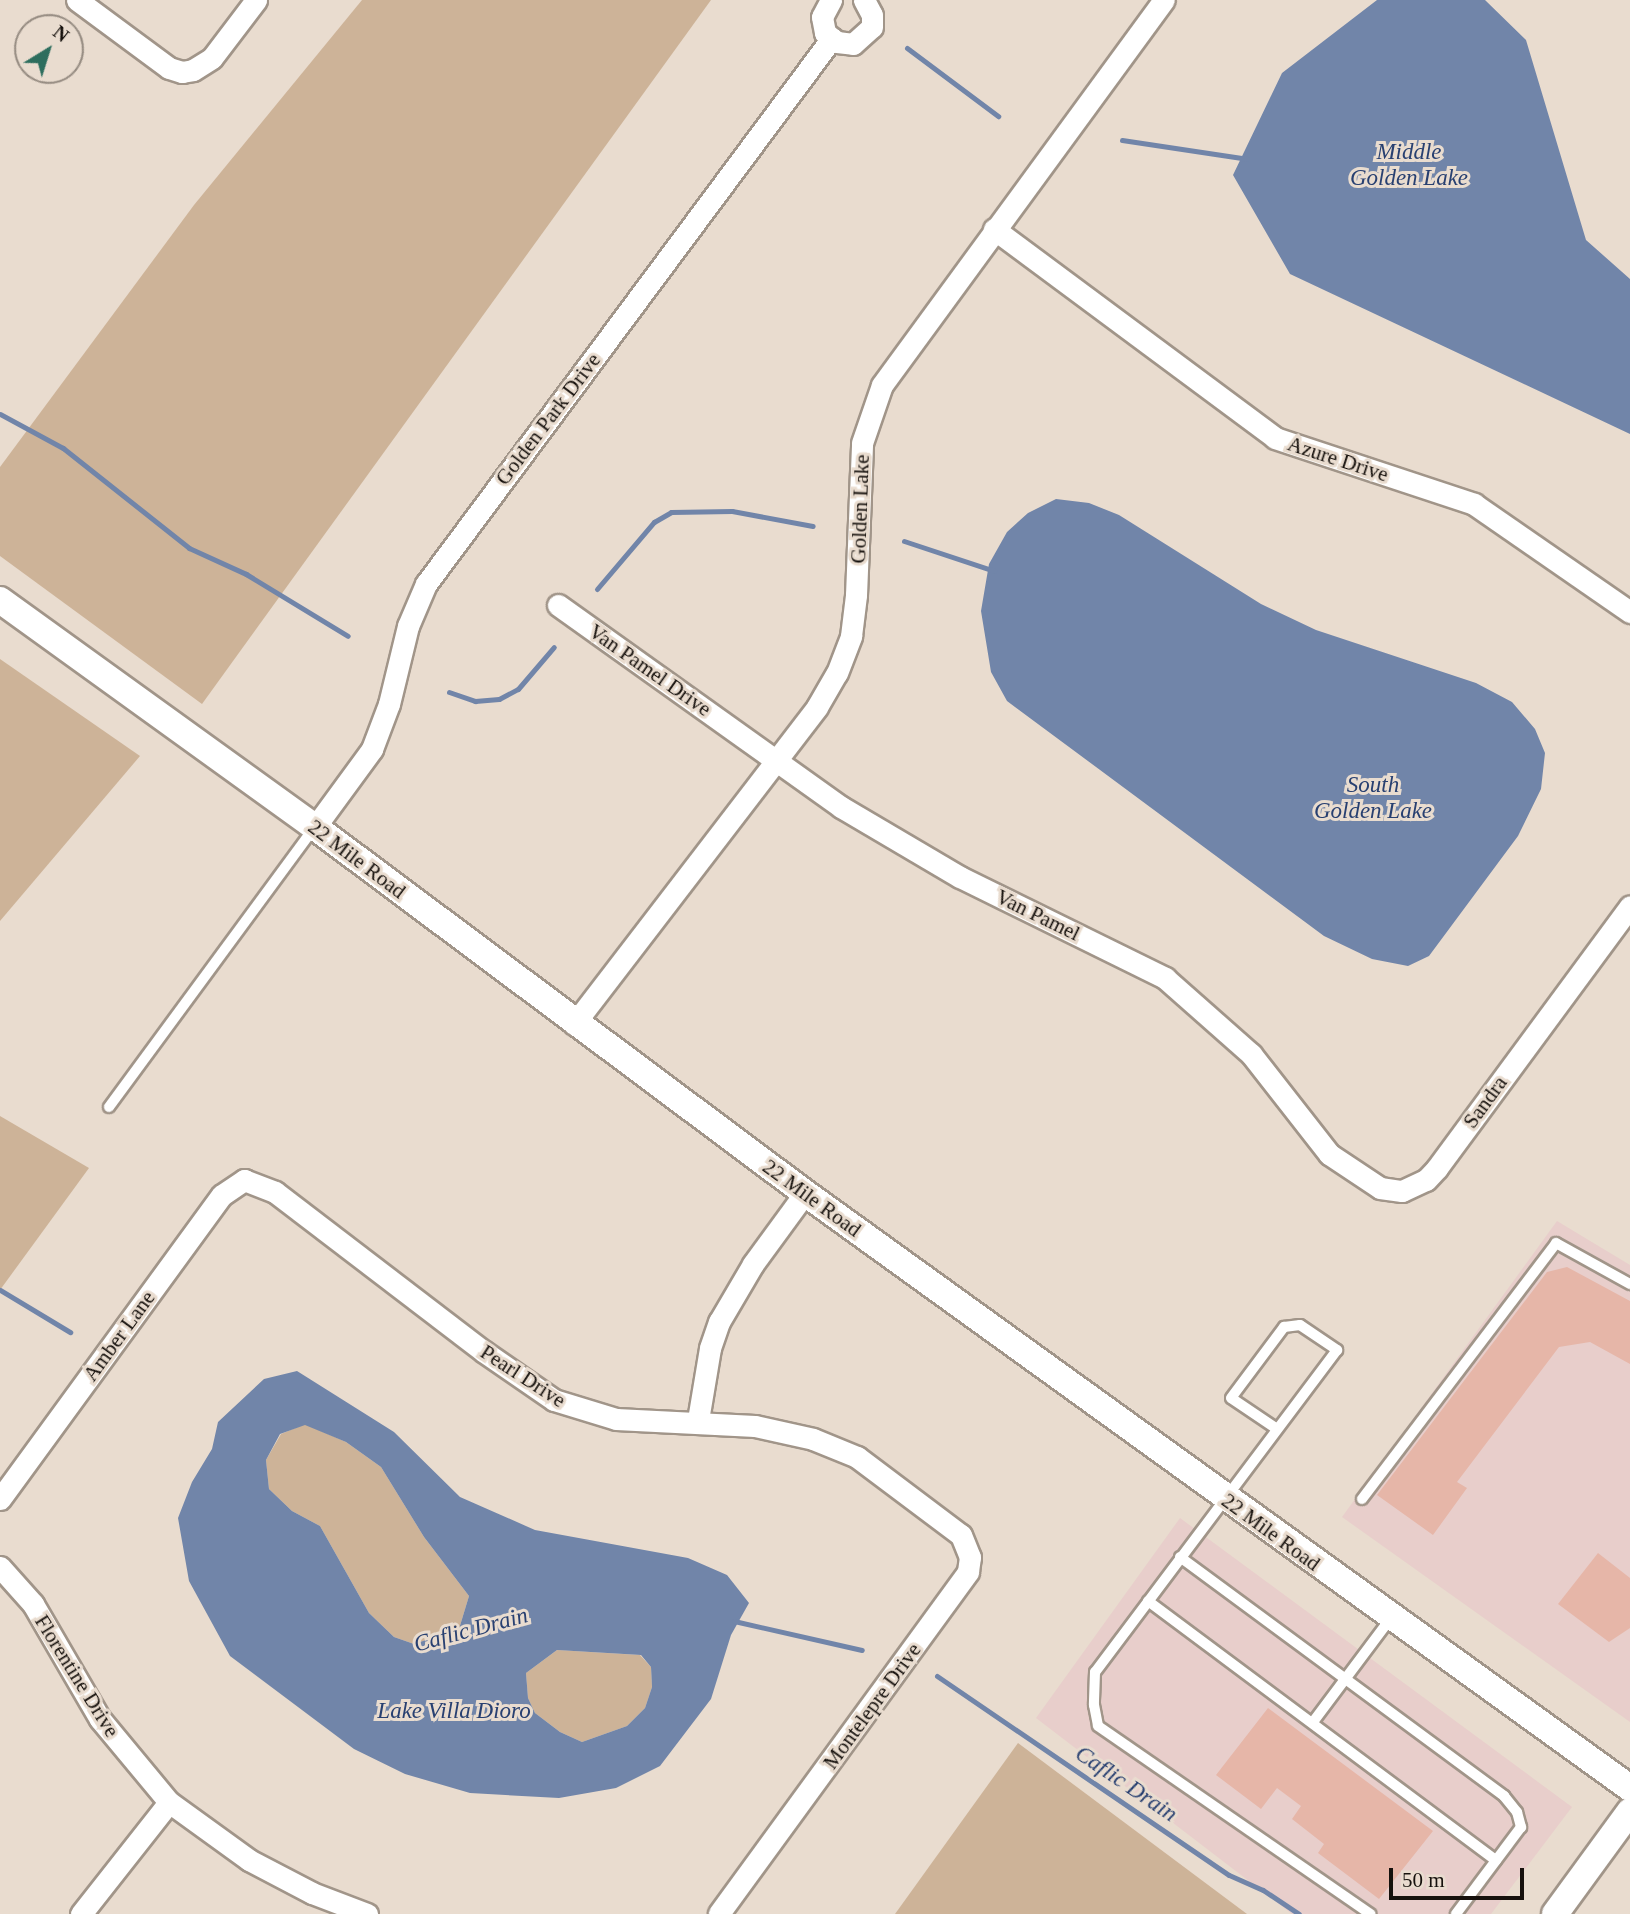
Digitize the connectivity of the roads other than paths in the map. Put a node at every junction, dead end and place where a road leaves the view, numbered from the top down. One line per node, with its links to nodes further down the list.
1 (77, 0): 2 (street)
2 (256, 0)
3 (831, 0): 6 (street)
4 (864, 0): 6 (street)
5 (1164, 0): 7 (street, Golden Lake)
6 (832, 38): 13 (street, Golden Park Drive)
7 (994, 229): 10 (street, Azure Drive); 12 (street, Golden Lake)
8 (0, 600): 13 (street, 22 Mile Road)
9 (558, 606): 11 (street, Van Pamel Drive)
10 (1630, 612)
11 (741, 735): 12 (street, Van Pamel)
12 (776, 762): 15 (street, Golden Lake); 17 (street, Van Pamel)
13 (315, 827): 15 (street, 22 Mile Road); 16 (lane)
14 (1630, 906): 17 (street, Sandra)
15 (575, 1024): 19 (street, 22 Mile Road)
16 (109, 1107)
17 (1307, 1126)
18 (244, 1180): 21 (street, Pearl Drive); 24 (street, Amber Lane)
19 (805, 1193): 21 (street); 23 (street, 22 Mile Road)
20 (1630, 1284): 25 (lane)
21 (698, 1420): 26 (street, Pearl Drive)
22 (1277, 1429): 22 (lane); 23 (lane)
23 (1224, 1498): 27 (lane); 30 (street, 22 Mile Road)
24 (0, 1499)
25 (1362, 1499)
26 (921, 1501): 39 (street, Montelepre Drive)
27 (1180, 1557): 29 (lane); 31 (lane)
28 (0, 1567): 34 (street, Florentine Drive)
29 (1148, 1601): 32 (lane); 40 (lane)
30 (1390, 1619): 31 (lane); 33 (street, 22 Mile Road)
31 (1345, 1680): 32 (lane); 36 (lane)
32 (1313, 1722): 36 (lane)
33 (1630, 1788)
34 (169, 1802): 37 (street); 38 (street, Florentine Drive)
35 (1630, 1811): 42 (street)
36 (1496, 1860): 41 (lane)
37 (81, 1914)
38 (367, 1914)
39 (719, 1914)
40 (1371, 1914)
41 (1455, 1914)
42 (1555, 1914)

